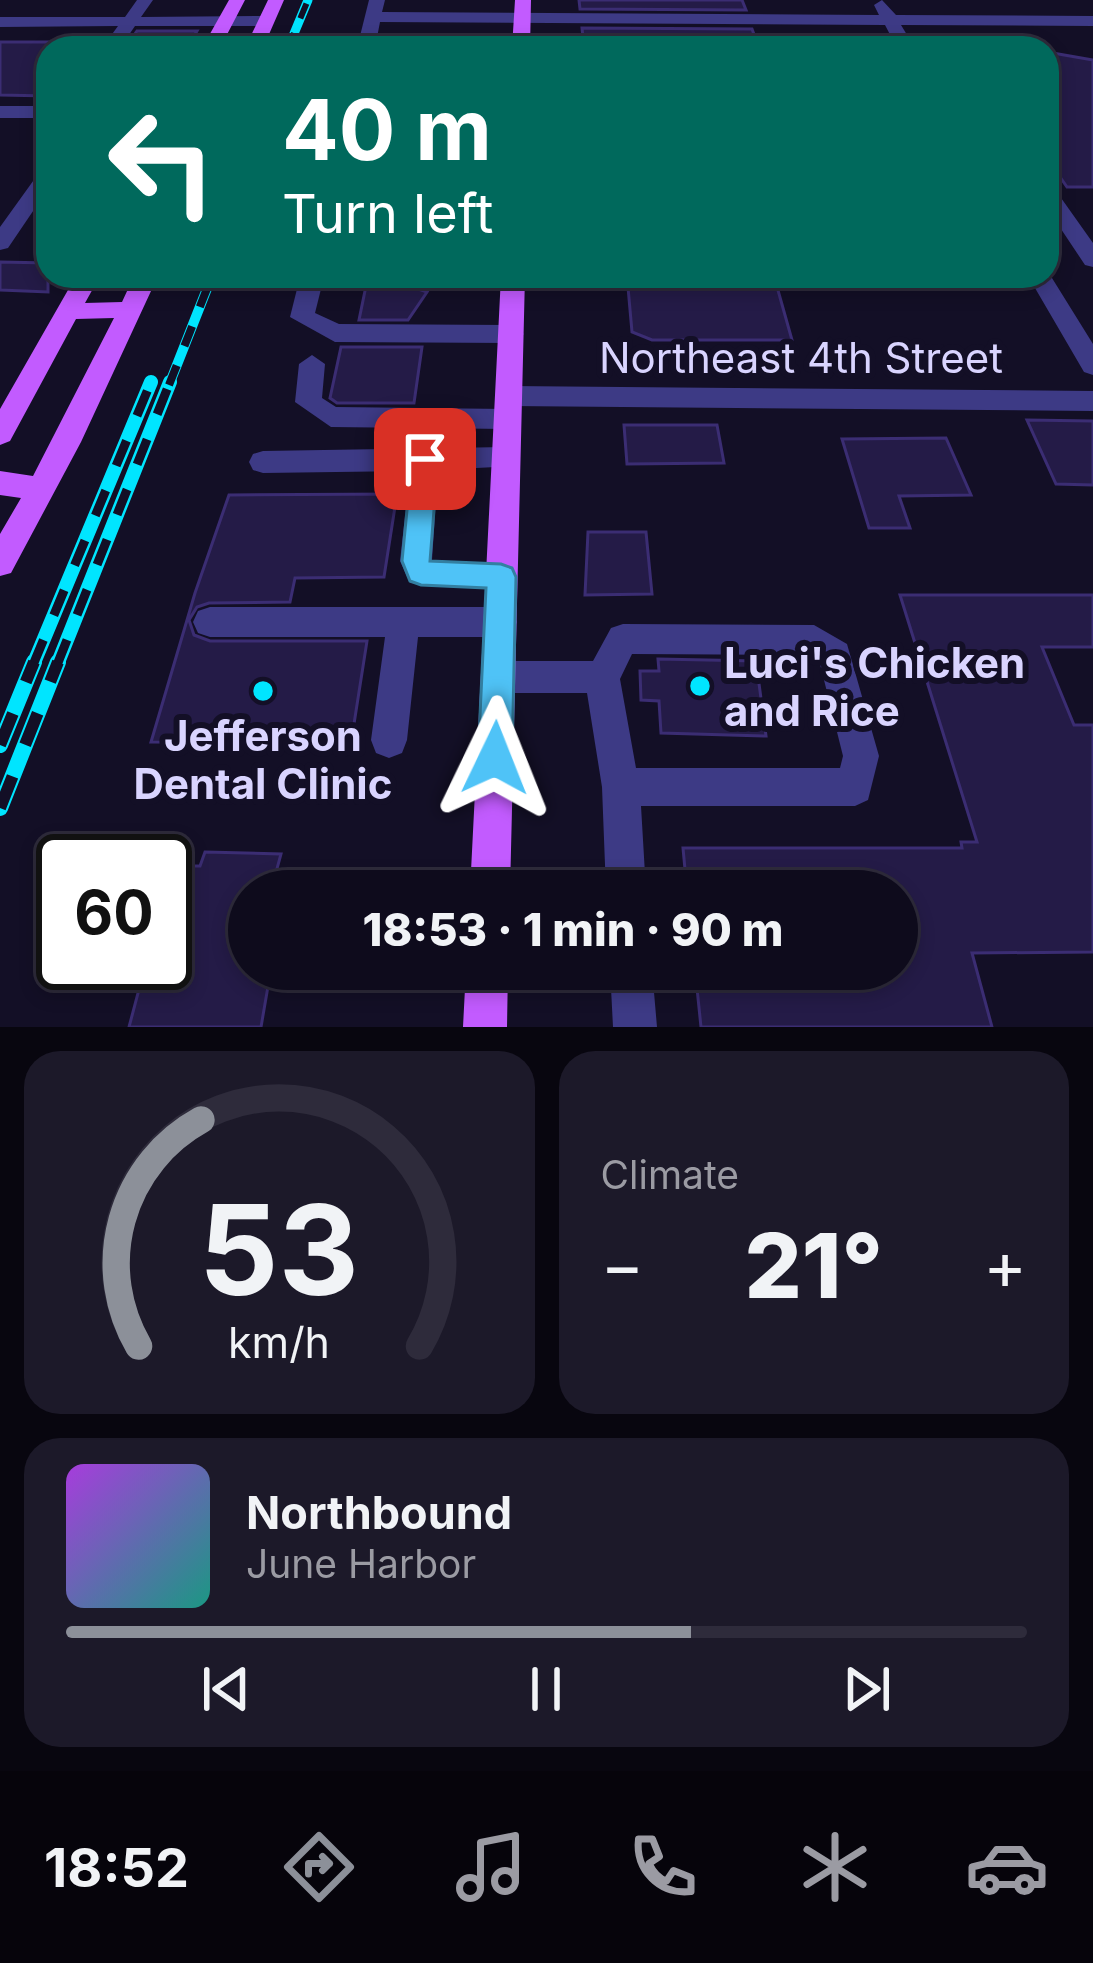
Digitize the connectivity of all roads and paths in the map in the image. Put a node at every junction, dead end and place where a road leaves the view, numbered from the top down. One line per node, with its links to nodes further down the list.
1 (17, 0): 13 (street)
2 (145, 0): 20 (street)
3 (237, 0): 21 (main road)
4 (276, 0): 17 (main road)
5 (656, 0): 12 (street)
6 (795, 0): 14 (street)
7 (836, 0): 15 (street)
8 (879, 0): 16 (street)
9 (993, 1): 18 (street)
10 (375, 8): 11 (street)
11 (523, 9): 12 (street)
12 (660, 19): 14 (street)
13 (0, 20): 20 (street)
14 (804, 20): 15 (street)
15 (846, 20): 16 (street)
16 (890, 20): 18 (street); 25 (street)
17 (266, 21): 21 (street); 24 (main road)
18 (1006, 21): 19 (street)
19 (1093, 21)
20 (130, 22): 21 (street); 22 (street)
21 (226, 22): 23 (main road)
22 (120, 36)
23 (218, 36)
24 (259, 36)
25 (899, 36)
26 (0, 112): 27 (street)
27 (36, 112)
28 (36, 191): 30 (street)
29 (1059, 210): 31 (street)
30 (0, 243)
31 (1093, 260)
32 (82, 288): 37 (main road)
33 (140, 288): 38 (main road)
34 (309, 288): 39 (street)
35 (513, 288): 39 (main road)
36 (1047, 288): 41 (street)
37 (70, 310): 38 (main road); 44 (main road)
38 (130, 310): 49 (main road)
39 (511, 334): 43 (main road)
40 (312, 364): 43 (street, Northeast 4th Street)
41 (1093, 366)
42 (1093, 401): 43 (street, Northeast 4th Street)
43 (508, 408): 45 (main road)
44 (0, 434)
45 (506, 458): 46 (street); 51 (main road)
46 (425, 459): 47 (street); 51 (street)
47 (263, 462)
48 (0, 483): 49 (main road)
49 (41, 489): 50 (main road)
50 (0, 563)
51 (501, 577): 54 (main road)
52 (211, 622): 53 (street)
53 (403, 622): 54 (street); 57 (street)
54 (500, 622): 55 (main road)
55 (498, 677): 56 (street); 59 (main road)
56 (602, 677): 58 (street); 58 (street)
57 (389, 740)
58 (621, 787): 60 (street)
59 (491, 870)
60 (625, 870)
61 (486, 990): 63 (main road)
62 (632, 990): 64 (street)
63 (485, 1027)
64 (635, 1027)

